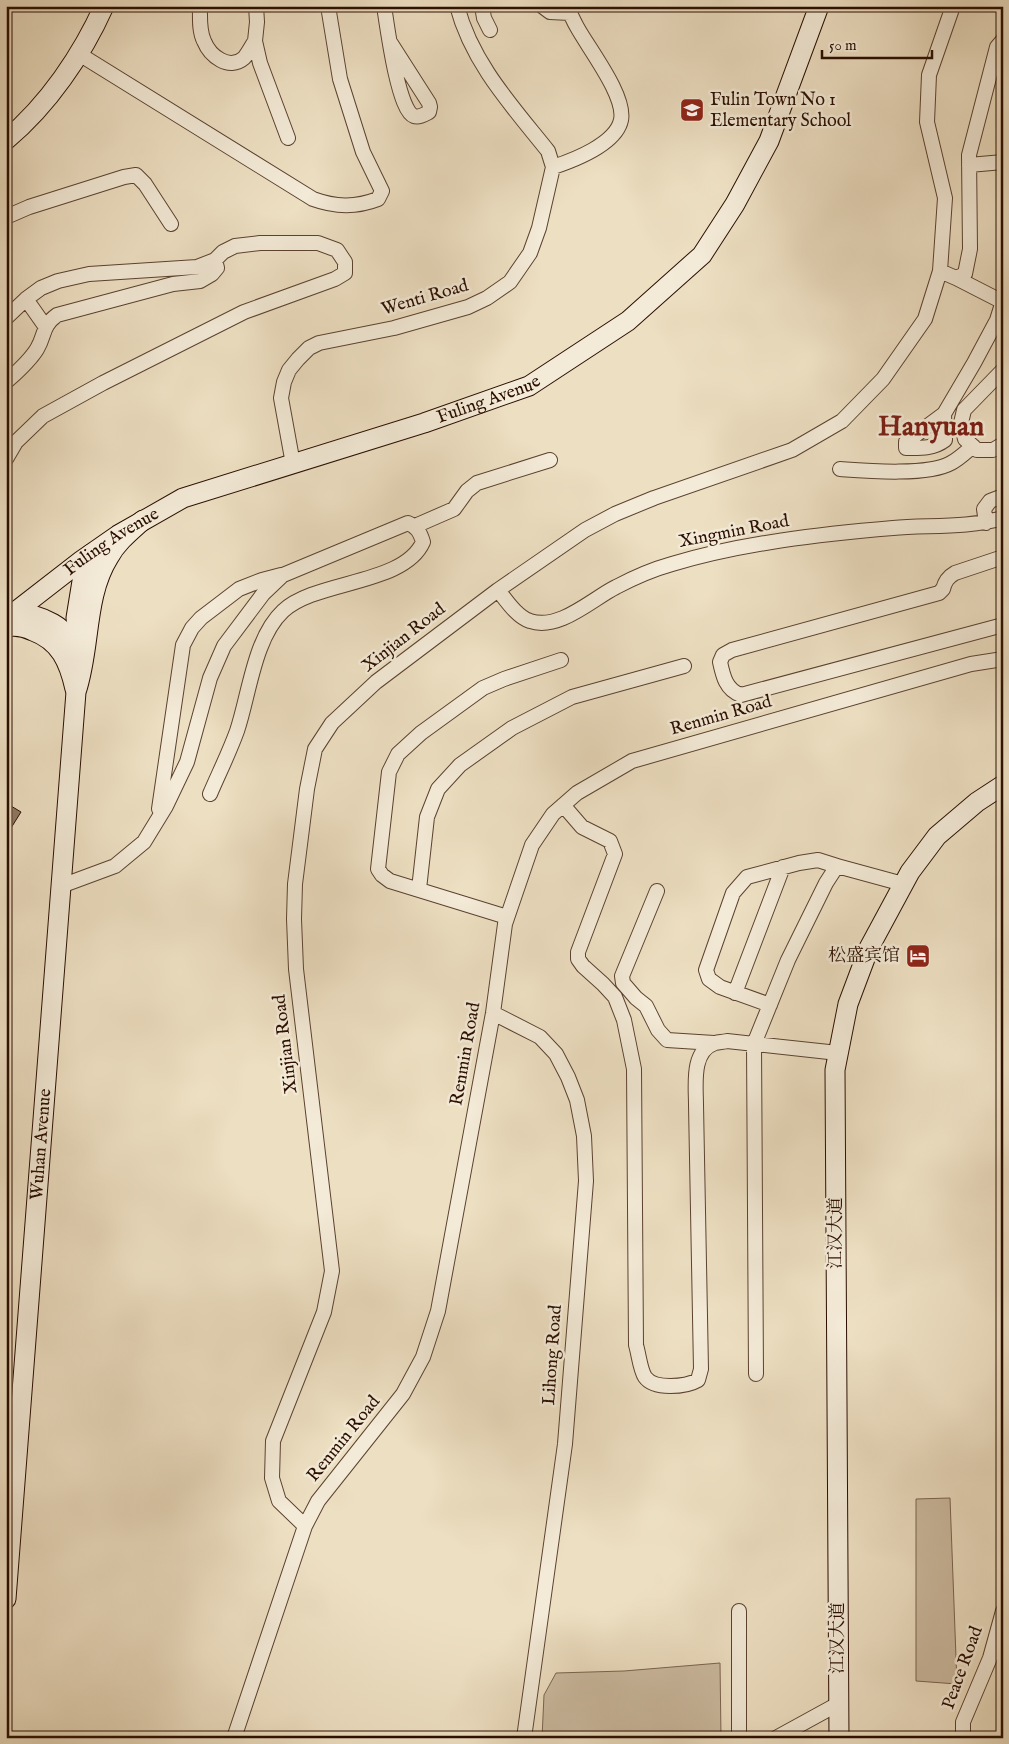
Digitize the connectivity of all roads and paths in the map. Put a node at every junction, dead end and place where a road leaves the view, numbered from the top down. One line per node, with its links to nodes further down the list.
1 (104, 6): 16 (main road)
2 (200, 6): 14 (street)
3 (256, 6): 14 (street)
4 (328, 6): 16 (street)
5 (384, 6): 15 (street)
6 (457, 6): 21 (street)
7 (482, 6): 12 (street)
8 (542, 6): 11 (street)
9 (819, 6): 38 (main road, Fuling Avenue)
10 (953, 6): 25 (street, Xinjian Road)
11 (569, 10): 21 (street)
12 (490, 30)
13 (1003, 40): 20 (street)
14 (254, 41): 17 (street)
15 (390, 42): 15 (street)
16 (80, 54): 18 (main road)
17 (288, 138)
18 (6, 140)
19 (1003, 162): 20 (street)
20 (968, 164): 26 (street)
21 (554, 167): 38 (street, Wenti Road)
22 (6, 217): 23 (street)
23 (171, 224)
24 (215, 260): 27 (street); 30 (street); 36 (street)
25 (940, 271): 26 (street); 48 (street, Xinjian Road)
26 (956, 278): 28 (street)
27 (26, 299): 29 (street); 30 (street)
28 (1002, 302): 33 (street)
29 (6, 318)
30 (45, 326): 32 (street)
31 (1003, 370): 35 (street)
32 (6, 382)
33 (944, 414)
34 (1003, 444): 35 (street)
35 (973, 446): 39 (street)
36 (6, 458)
37 (550, 460): 44 (street)
38 (292, 464): 42 (main road, Fuling Avenue)
39 (840, 469)
40 (1003, 496): 43 (street)
41 (1003, 518): 43 (street, Xingmin Road)
42 (143, 520): 45 (main road, Fuling Avenue); 54 (main road)
43 (986, 523): 48 (street, Xingmin Road)
44 (415, 526): 47 (street); 56 (street)
45 (91, 554): 49 (main road, Fuling Avenue); 54 (main road)
46 (1002, 559): 50 (street)
47 (283, 575): 58 (street); 58 (street)
48 (498, 590): 73 (street, Xinjian Road)
49 (9, 620): 54 (main road)
50 (1003, 625)
51 (1003, 659): 57 (street, Renmin Road)
52 (561, 660): 63 (street)
53 (684, 666): 63 (street)
54 (77, 691): 62 (main road, Wuhan Avenue)
55 (1003, 785): 61 (main road, 江汉大道)
56 (210, 794)
57 (563, 805): 65 (street, Renmin Road); 69 (street)
58 (158, 820): 62 (street)
59 (837, 866): 60 (street); 61 (street); 67 (street)
60 (783, 867): 66 (street); 66 (street)
61 (903, 884): 71 (main road, 江汉大道)
62 (61, 886): 74 (main road, Wuhan Avenue)
63 (418, 889): 65 (street)
64 (657, 890): 69 (street)
65 (508, 917): 68 (street, Renmin Road)
66 (734, 993): 67 (street)
67 (770, 1005): 70 (street)
68 (493, 1013): 73 (street, Renmin Road); 79 (street, Lihong Road)
69 (714, 1043): 70 (street)
70 (754, 1044): 71 (street); 72 (street)
71 (838, 1053): 77 (main road, 江汉大道)
72 (756, 1374)
73 (305, 1526): 78 (street, Renmin Road)
74 (6, 1599)
75 (739, 1611): 80 (street)
76 (1003, 1611): 83 (street, Peace Road)
77 (838, 1704): 81 (street); 82 (main road, 江汉大道)
78 (234, 1738)
79 (524, 1738)
80 (739, 1738)
81 (776, 1738)
82 (838, 1738)
83 (963, 1738)

